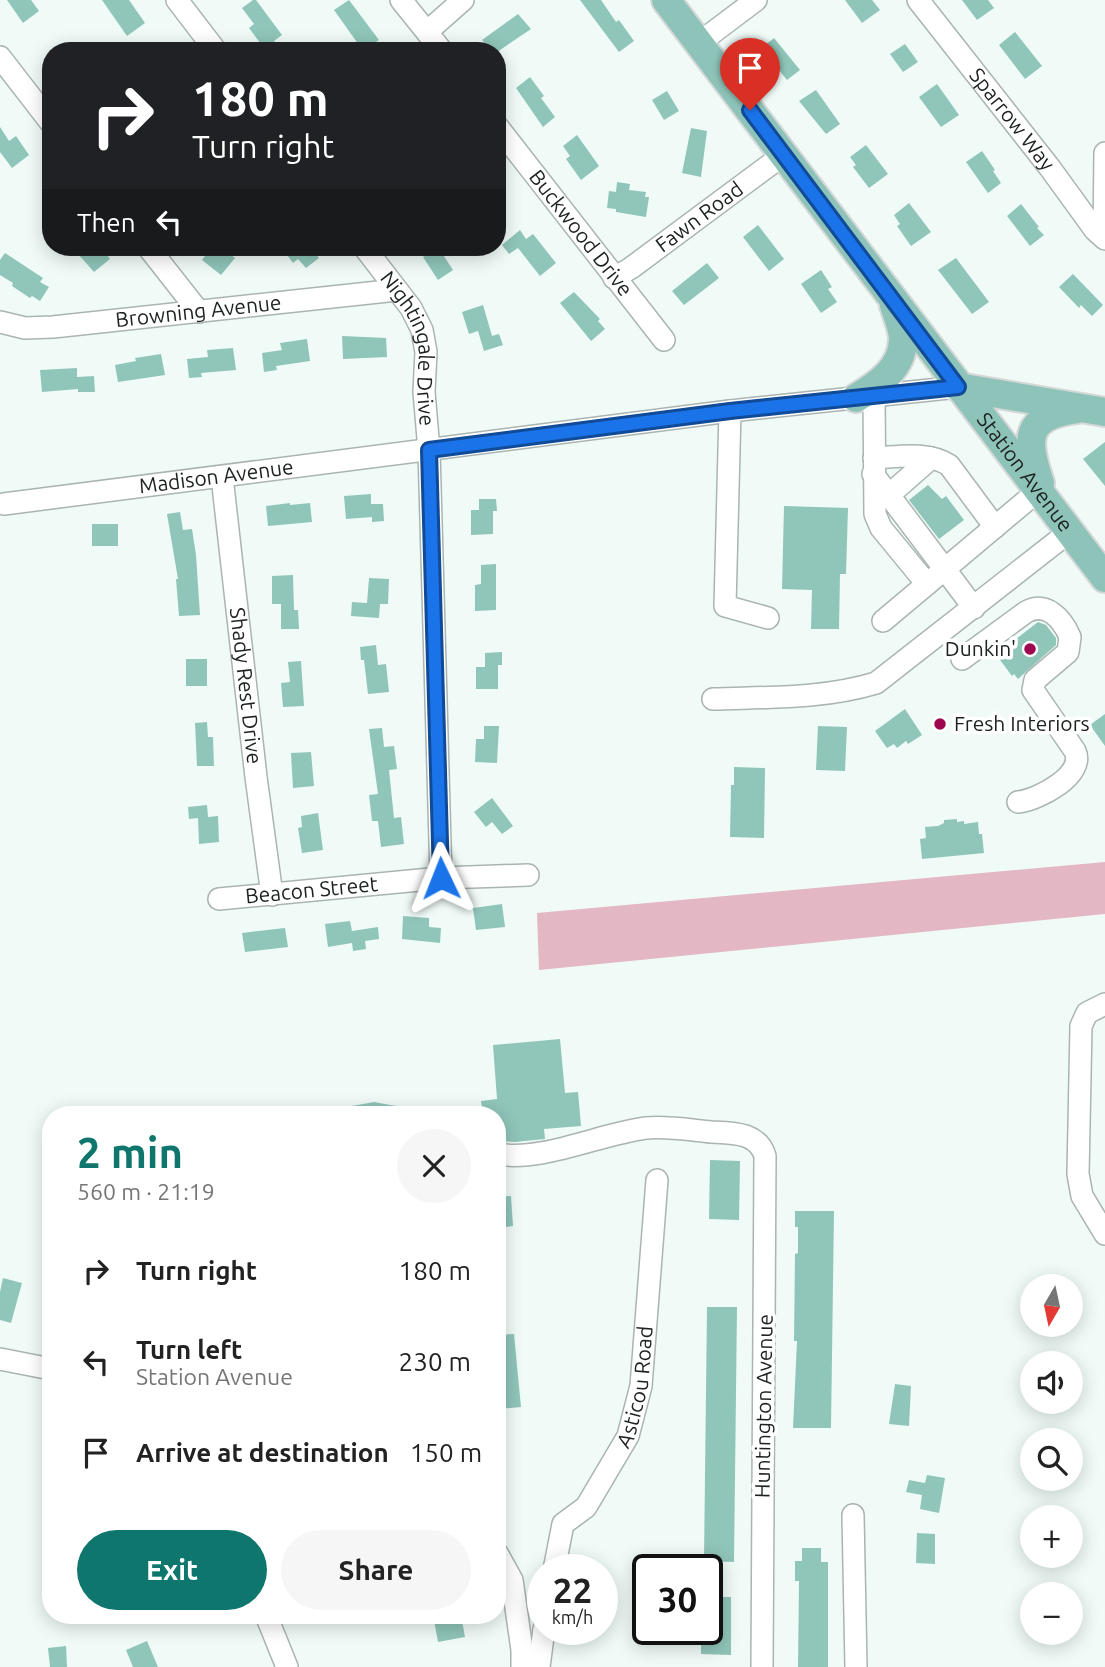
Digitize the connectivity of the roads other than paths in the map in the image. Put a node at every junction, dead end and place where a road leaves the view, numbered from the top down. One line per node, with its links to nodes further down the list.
1 (177, 0): 8 (street)
2 (401, 0): 7 (street)
3 (463, 0): 7 (street)
4 (666, 0): 10 (main road, Station Avenue)
5 (756, 0): 10 (street)
6 (918, 0): 16 (street, Sparrow Way)
7 (428, 31): 9 (street)
8 (209, 42)
9 (436, 42)
10 (699, 43): 15 (main road, Station Avenue)
11 (0, 57): 12 (street)
12 (42, 111)
13 (506, 138): 19 (street, Buckwood Drive)
14 (1105, 153): 16 (street)
15 (783, 155): 19 (street, Fawn Road); 21 (main road, Station Avenue)
16 (1104, 238)
17 (155, 256): 22 (street)
18 (372, 256): 20 (street, Nightingale Drive)
19 (614, 278): 24 (street, Buckwood Drive)
20 (397, 290): 22 (street, Browning Avenue); 29 (street, Nightingale Drive)
21 (891, 296): 25 (main road, Station Avenue); 26 (main road)
22 (199, 312): 23 (street, Browning Avenue)
23 (0, 322)
24 (664, 341)
25 (958, 387): 26 (street, Madison Avenue); 27 (main road); 34 (main road, Station Avenue)
26 (865, 397): 28 (street, Madison Avenue); 31 (street)
27 (1095, 410): 34 (main road)
28 (730, 411): 29 (street, Madison Avenue); 42 (street)
29 (429, 450): 32 (street, Madison Avenue); 48 (street, Nightingale Drive)
30 (932, 458): 31 (street); 33 (street); 36 (street)
31 (874, 466): 33 (street); 40 (street)
32 (222, 477): 35 (street, Madison Avenue); 49 (street, Shady Rest Drive)
33 (889, 495): 38 (street)
34 (1042, 495): 36 (street); 37 (main road, Station Avenue)
35 (4, 504)
36 (995, 527): 38 (street)
37 (1069, 532): 39 (main road, Station Avenue); 41 (street)
38 (946, 568): 40 (street); 41 (street)
39 (1105, 578)
40 (927, 584): 43 (street)
41 (974, 608): 45 (street)
42 (768, 618)
43 (883, 621)
44 (962, 659): 46 (street)
45 (713, 699)
46 (1018, 802)
47 (528, 875): 48 (street, Beacon Street)
48 (441, 878): 49 (street, Beacon Street)
49 (272, 895): 50 (street, Beacon Street)
50 (219, 899)
51 (1105, 1004): 54 (street)
52 (506, 1156): 65 (street, Huntington Avenue)
53 (657, 1180): 58 (street, Asticou Road)
54 (1105, 1234)
55 (0, 1359): 56 (street)
56 (42, 1367)
57 (853, 1516): 66 (street)
58 (557, 1554)
59 (506, 1569): 63 (street)
60 (270, 1624): 62 (street)
61 (542, 1645): 64 (street)
62 (288, 1667)
63 (522, 1667)
64 (539, 1667)
65 (762, 1667)
66 (856, 1667)

